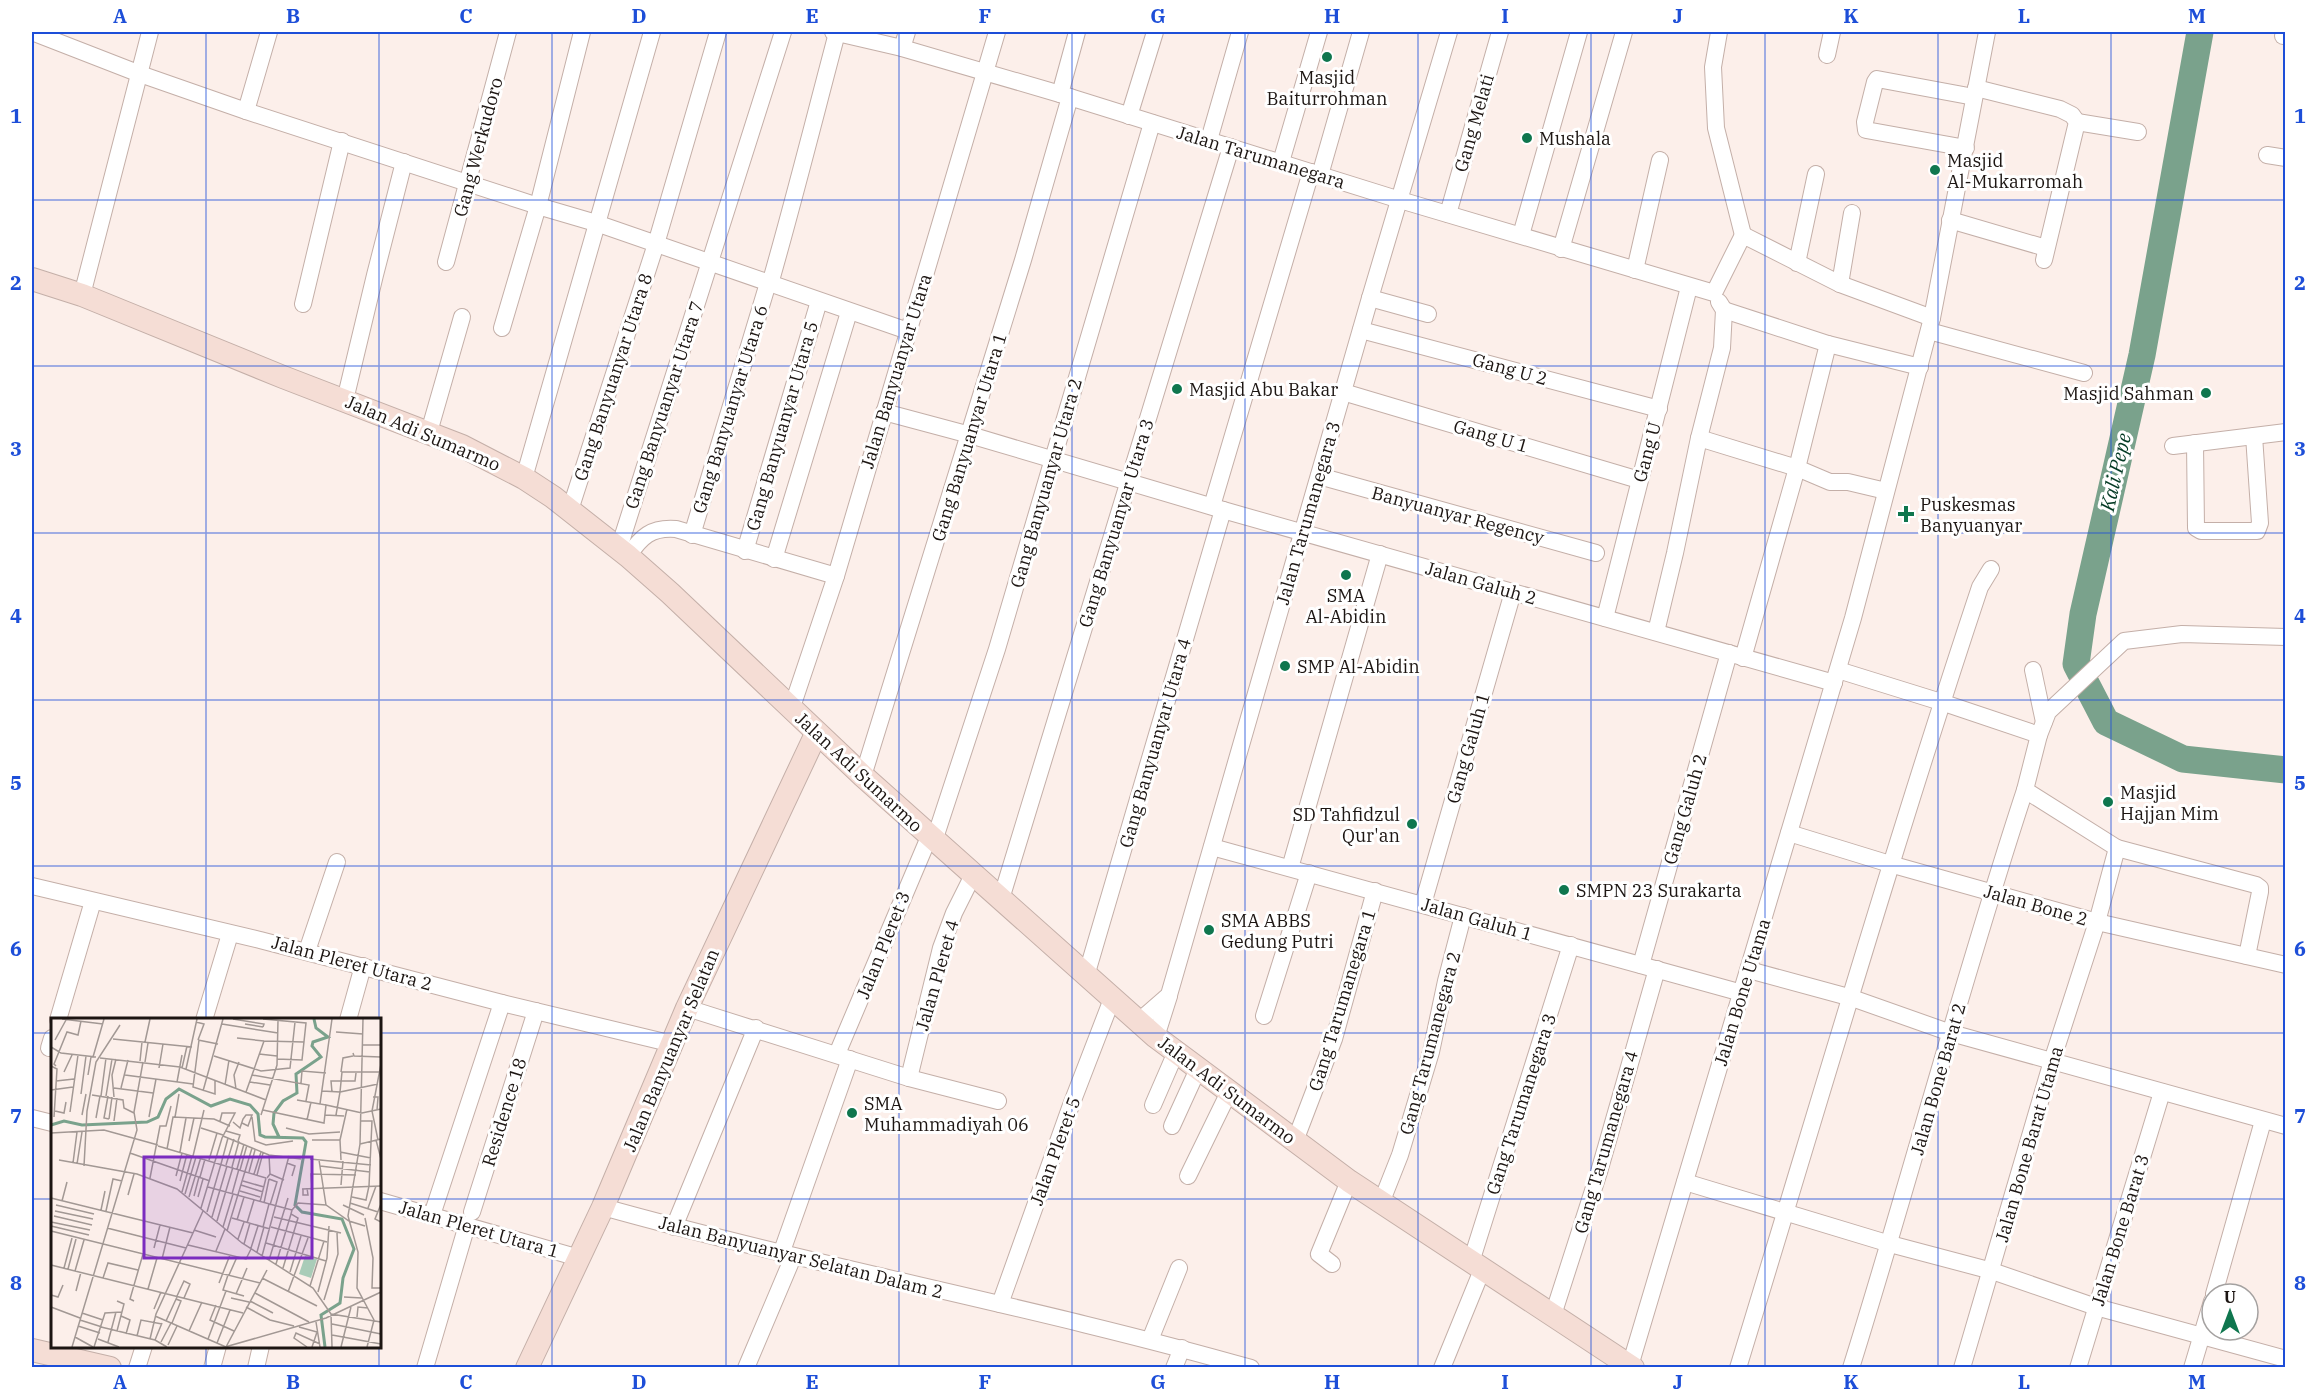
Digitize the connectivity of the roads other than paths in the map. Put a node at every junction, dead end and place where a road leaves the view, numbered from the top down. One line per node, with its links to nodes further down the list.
1 (32, 32): 27 (street)
2 (150, 32): 27 (street)
3 (269, 32): 30 (street)
4 (508, 32): 46 (street, Gang Werkudoro)
5 (582, 32): 48 (street)
6 (652, 32): 52 (street)
7 (718, 32): 55 (street, Gang Banyuanyar Utara 8)
8 (783, 32): 58 (street, Gang Banyuanyar Utara 7)
9 (835, 32): 24 (street, Jalan Tarumanegara); 62 (street, Gang Banyuanyar Utara 6)
10 (906, 32): 24 (street)
11 (997, 32): 26 (street, Jalan Banyuanyar Utara)
12 (1077, 32): 29 (street, Gang Banyuanyar Utara 1)
13 (1155, 32): 31 (street)
14 (1240, 32): 35 (street)
15 (1319, 32): 43 (street)
16 (1361, 32): 44 (street, Gang Banyuanyar Utara 4)
17 (1449, 32): 47 (street, Jalan Tarumanegara 3)
18 (1500, 32): 50 (street, Gang Melati)
19 (1579, 32): 53 (street)
20 (1624, 32): 56 (street)
21 (1719, 32): 54 (street)
22 (1832, 32): 25 (street)
23 (1987, 32): 28 (street, Jalan Bone Utama)
24 (902, 48): 26 (street, Jalan Tarumanegara)
25 (1827, 55)
26 (985, 73): 29 (street, Jalan Tarumanegara); 77 (street, Jalan Banyuanyar Utara)
27 (140, 74): 30 (street); 66 (street)
28 (1975, 92): 32 (street); 38 (street, Jalan Bone Utama); 38 (street)
29 (1065, 95): 31 (street, Jalan Tarumanegara); 87 (street, Gang Banyuanyar Utara 1)
30 (246, 111): 36 (street)
31 (1129, 116): 33 (street, Jalan Tarumanegara)
32 (2077, 122): 34 (street); 51 (street)
33 (1152, 123): 35 (street, Jalan Tarumanegara); 92 (street, Gang Banyuanyar Utara 2)
34 (2138, 132)
35 (1209, 140): 37 (street, Jalan Tarumanegara)
36 (342, 141): 42 (street); 69 (street)
37 (1232, 147): 43 (street, Jalan Tarumanegara); 97 (street, Gang Banyuanyar Utara 3)
38 (1966, 148): 51 (street, Jalan Bone Utama)
39 (2267, 155): 40 (street)
40 (2286, 158)
41 (1660, 160): 60 (street)
42 (404, 162): 46 (street); 82 (street)
43 (1281, 162): 44 (street, Jalan Tarumanegara)
44 (1316, 173): 47 (street, Jalan Tarumanegara); 99 (street, Gang Banyuanyar Utara 4)
45 (1816, 174): 59 (street)
46 (469, 184): 48 (street); 57 (street, Gang Werkudoro)
47 (1400, 200): 50 (street, Jalan Tarumanegara); 67 (street, Jalan Tarumanegara 3)
48 (538, 206): 52 (street); 75 (street)
49 (1852, 213): 63 (street)
50 (1448, 214): 53 (street, Jalan Tarumanegara)
51 (1950, 220): 74 (street, Jalan Bone Utama)
52 (596, 223): 55 (street); 95 (street)
53 (1521, 235): 56 (street, Jalan Tarumanegara)
54 (1743, 235): 59 (street); 65 (street)
55 (656, 244): 58 (street); 100 (street, Gang Banyuanyar Utara 8)
56 (1561, 249): 60 (street, Jalan Tarumanegara)
57 (446, 262)
58 (709, 262): 62 (street); 104 (street, Gang Banyuanyar Utara 7)
59 (1797, 263): 63 (street)
60 (1635, 270): 64 (street, Jalan Tarumanegara)
61 (32, 279): 66 (main road, Jalan Adi Sumarmo)
62 (769, 283): 68 (street); 102 (street, Gang Banyuanyar Utara 6)
63 (1840, 284): 74 (street)
64 (1689, 286): 65 (street, Jalan Tarumanegara); 83 (street, Gang U)
65 (1714, 293): 70 (street)
66 (82, 295): 82 (main road, Jalan Adi Sumarmo)
67 (1370, 298): 72 (street); 76 (street, Jalan Tarumanegara 3)
68 (819, 301): 71 (street); 103 (street, Gang Banyuanyar Utara 5)
69 (303, 304)
70 (1724, 310): 78 (street); 89 (street)
71 (849, 312): 77 (street); 107 (street)
72 (1428, 314)
73 (462, 317): 85 (street)
74 (1930, 324): 79 (street, Jalan Bone Utama); 80 (street)
75 (502, 328)
76 (1360, 330): 81 (street, Jalan Tarumanegara 3); 83 (street, Gang U 2)
77 (908, 331): 84 (street, Jalan Banyuanyar Utara)
78 (1828, 344): 79 (street); 93 (street, Gang Galuh 2)
79 (1920, 367): 98 (street, Jalan Bone Utama)
80 (2084, 373)
81 (1343, 392): 94 (street, Jalan Tarumanegara 3); 96 (street, Gang U 1)
82 (345, 400): 85 (main road, Jalan Adi Sumarmo)
83 (1659, 409): 96 (street, Gang U)
84 (884, 412): 87 (street, Jalan Galuh 2); 108 (street, Jalan Banyuanyar Utara)
85 (429, 432): 95 (main road, Jalan Adi Sumarmo)
86 (2286, 432): 88 (street)
87 (970, 435): 92 (street, Jalan Galuh 2); 121 (street, Gang Banyuanyar Utara 1)
88 (2254, 436): 90 (street); 90 (street)
89 (1699, 438): 93 (street); 112 (street)
90 (2195, 443): 91 (street)
91 (2173, 446)
92 (1052, 460): 97 (street, Jalan Galuh 2); 124 (street, Gang Banyuanyar Utara 2)
93 (1797, 468): 98 (street); 114 (street, Gang Galuh 2)
94 (1319, 476): 101 (street, Jalan Tarumanegara 3); 105 (street, Banyuanyar Regency)
95 (524, 478): 100 (main road, Jalan Adi Sumarmo)
96 (1640, 480): 111 (street, Gang U)
97 (1128, 481): 99 (street, Jalan Galuh 2); 135 (street, Gang Banyuanyar Utara 3)
98 (1886, 491): 116 (street, Jalan Bone Utama)
99 (1217, 508): 101 (street, Jalan Galuh 2); 148 (street, Gang Banyuanyar Utara 4)
100 (570, 510): 104 (main road, Jalan Adi Sumarmo)
101 (1303, 532): 106 (street, Jalan Galuh 2); 125 (street, Jalan Tarumanegara 3)
102 (692, 535): 103 (street); 104 (street)
103 (745, 551): 107 (street)
104 (623, 552): 118 (main road, Jalan Adi Sumarmo)
105 (1596, 553)
106 (1380, 554): 110 (street, Jalan Galuh 2); 129 (street)
107 (774, 559): 108 (street)
108 (836, 576): 118 (street, Jalan Banyuanyar Utara)
109 (1986, 576): 117 (street)
110 (1513, 592): 111 (street, Jalan Galuh 2); 137 (street, Gang Galuh 1)
111 (1605, 618): 112 (street, Jalan Galuh 2)
112 (1656, 632): 114 (street, Jalan Galuh 2)
113 (2286, 637): 119 (street)
114 (1736, 656): 116 (street, Jalan Galuh 2); 146 (street, Gang Galuh 2)
115 (2033, 670): 119 (street)
116 (1836, 677): 117 (street, Jalan Galuh 2); 123 (street, Jalan Bone Utama)
117 (1941, 702): 119 (street, Jalan Galuh 2); 128 (street)
118 (791, 710): 120 (main road, Jalan Adi Sumarmo)
119 (2044, 723): 122 (street, Jalan Bone Barat 2)
120 (816, 734): 121 (main road, Jalan Adi Sumarmo); 154 (main road, Jalan Banyuanyar Selatan)
121 (862, 776): 124 (main road, Jalan Adi Sumarmo)
122 (2025, 790): 126 (street); 134 (street, Jalan Bone Barat 2)
123 (1789, 833): 128 (street, Jalan Bone 2); 147 (street, Jalan Bone Utama)
124 (932, 839): 131 (main road, Jalan Adi Sumarmo); 166 (street, Jalan Pleret 3)
125 (1212, 847): 129 (street, Jalan Galuh 1); 150 (street, Jalan Tarumanegara 3)
126 (2117, 848): 139 (street, Jalan Bone Barat Utama); 143 (street)
127 (337, 862): 142 (street)
128 (1890, 864): 134 (street, Jalan Bone 2); 151 (street)
129 (1290, 868): 130 (street, Jalan Galuh 1)
130 (1309, 873): 133 (street, Jalan Galuh 1); 156 (street)
131 (973, 874): 135 (main road, Jalan Adi Sumarmo); 169 (street, Jalan Pleret 4)
132 (32, 886): 136 (street, Jalan Pleret Utara 2)
133 (1375, 891): 137 (street, Jalan Galuh 1); 179 (street, Gang Tarumanegara 1)
134 (1992, 892): 139 (street, Jalan Bone 2); 162 (street, Jalan Bone Barat 2)
135 (1001, 899): 148 (main road, Jalan Adi Sumarmo)
136 (93, 901): 140 (street, Jalan Pleret Utara 2); 157 (street)
137 (1423, 904): 138 (street, Jalan Galuh 1)
138 (1463, 916): 141 (street, Jalan Galuh 1); 184 (street, Gang Tarumanegara 2)
139 (2097, 922): 143 (street, Jalan Bone 2); 167 (street, Jalan Bone Barat Utama)
140 (230, 934): 142 (street, Jalan Pleret Utara 2); 158 (street)
141 (1571, 945): 146 (street, Jalan Galuh 1); 194 (street, Gang Tarumanegara 3)
142 (307, 951): 145 (street, Jalan Pleret Utara 2)
143 (2247, 956): 144 (street, Jalan Bone 2)
144 (2286, 965)
145 (363, 966): 153 (street, Jalan Pleret Utara 2); 159 (street)
146 (1649, 967): 149 (street, Jalan Galuh 1); 200 (street, Gang Tarumanegara 4)
147 (1749, 970): 149 (street, Jalan Bone Utama); 151 (street)
148 (1086, 976): 152 (main road, Jalan Adi Sumarmo)
149 (1742, 993): 182 (street, Jalan Bone Utama)
150 (1169, 995): 160 (street); 163 (street, Jalan Tarumanegara 3)
151 (1851, 998): 162 (street); 186 (street)
152 (1112, 999): 160 (main road, Jalan Adi Sumarmo); 198 (street, Jalan Pleret 5)
153 (502, 1003): 155 (street, Jalan Pleret Utara 2); 187 (street)
154 (687, 1008): 161 (street); 164 (main road, Jalan Banyuanyar Selatan)
155 (536, 1011): 164 (street, Jalan Pleret Utara 2); 188 (street, Residence 18)
156 (1264, 1016)
157 (59, 1018)
158 (205, 1018)
159 (349, 1018)
160 (1138, 1022): 163 (main road, Jalan Adi Sumarmo)
161 (756, 1028): 166 (street); 189 (street)
162 (1951, 1033): 167 (street); 190 (street, Jalan Bone Barat 2)
163 (1156, 1037): 165 (main road, Jalan Adi Sumarmo)
164 (673, 1044): 185 (main road, Jalan Banyuanyar Selatan)
165 (1176, 1052): 168 (main road, Jalan Adi Sumarmo); 173 (street)
166 (844, 1057): 169 (street); 191 (street, Jalan Pleret 3)
167 (2052, 1061): 171 (street); 196 (street, Jalan Bone Barat Utama)
168 (1198, 1069): 170 (main road, Jalan Adi Sumarmo); 177 (street)
169 (909, 1078): 172 (street)
170 (1229, 1092): 179 (main road, Jalan Adi Sumarmo); 180 (street)
171 (2162, 1092): 175 (street); 199 (street, Jalan Bone Barat 3)
172 (998, 1101)
173 (1153, 1105)
174 (32, 1118): 176 (street)
175 (2263, 1121): 178 (street); 197 (street)
176 (51, 1123)
177 (1172, 1126)
178 (2286, 1126)
179 (1295, 1141): 181 (main road, Jalan Adi Sumarmo)
180 (1188, 1176)
181 (1349, 1181): 184 (main road, Jalan Adi Sumarmo); 193 (street)
182 (1685, 1182): 186 (street); 212 (street, Jalan Bone Utama)
183 (381, 1201): 187 (street, Jalan Pleret Utara 1)
184 (1381, 1203): 194 (main road, Jalan Adi Sumarmo)
185 (603, 1207): 189 (street, Jalan Banyuanyar Selatan Dalam 2); 192 (main road, Jalan Banyuanyar Selatan)
186 (1786, 1213): 190 (street); 223 (street)
187 (432, 1215): 188 (street, Jalan Pleret Utara 1)
188 (470, 1219): 192 (street, Jalan Pleret Utara 1); 217 (street, Residence 18)
189 (674, 1227): 191 (street, Jalan Banyuanyar Selatan Dalam 2)
190 (1890, 1244): 196 (street); 224 (street, Jalan Bone Barat 2)
191 (787, 1256): 198 (street, Jalan Banyuanyar Selatan Dalam 2); 219 (street, Jalan Pleret 3)
192 (579, 1258): 218 (main road, Jalan Banyuanyar Selatan)
193 (1332, 1264)
194 (1477, 1266): 200 (main road, Jalan Adi Sumarmo); 222 (street, Gang Tarumanegara 3)
195 (1179, 1268): 202 (street)
196 (1992, 1271): 199 (street); 225 (street, Jalan Bone Barat Utama)
197 (2217, 1282)
198 (1000, 1305): 202 (street, Jalan Banyuanyar Selatan Dalam 2)
199 (2096, 1307): 201 (street); 226 (street, Jalan Bone Barat 3)
200 (1553, 1315): 212 (main road, Jalan Adi Sumarmo)
201 (2200, 1335)
202 (1149, 1340): 208 (street, Jalan Banyuanyar Selatan Dalam 2)
203 (2200, 1342): 227 (street)
204 (2224, 1342): 210 (street)
205 (144, 1348): 214 (street)
206 (218, 1348): 215 (street)
207 (261, 1348): 216 (street)
208 (1182, 1348): 220 (street); 221 (street, Jalan Banyuanyar Selatan Dalam 2)
209 (32, 1350): 211 (main road)
210 (2286, 1359)
211 (52, 1361): 213 (main road)
212 (1632, 1366)
213 (110, 1368)
214 (137, 1368)
215 (212, 1368)
216 (255, 1368)
217 (425, 1368)
218 (527, 1368)
219 (746, 1368)
220 (1174, 1368)
221 (1251, 1368)
222 (1442, 1368)
223 (1738, 1368)
224 (1851, 1368)
225 (1962, 1368)
226 (2078, 1368)
227 (2192, 1368)

